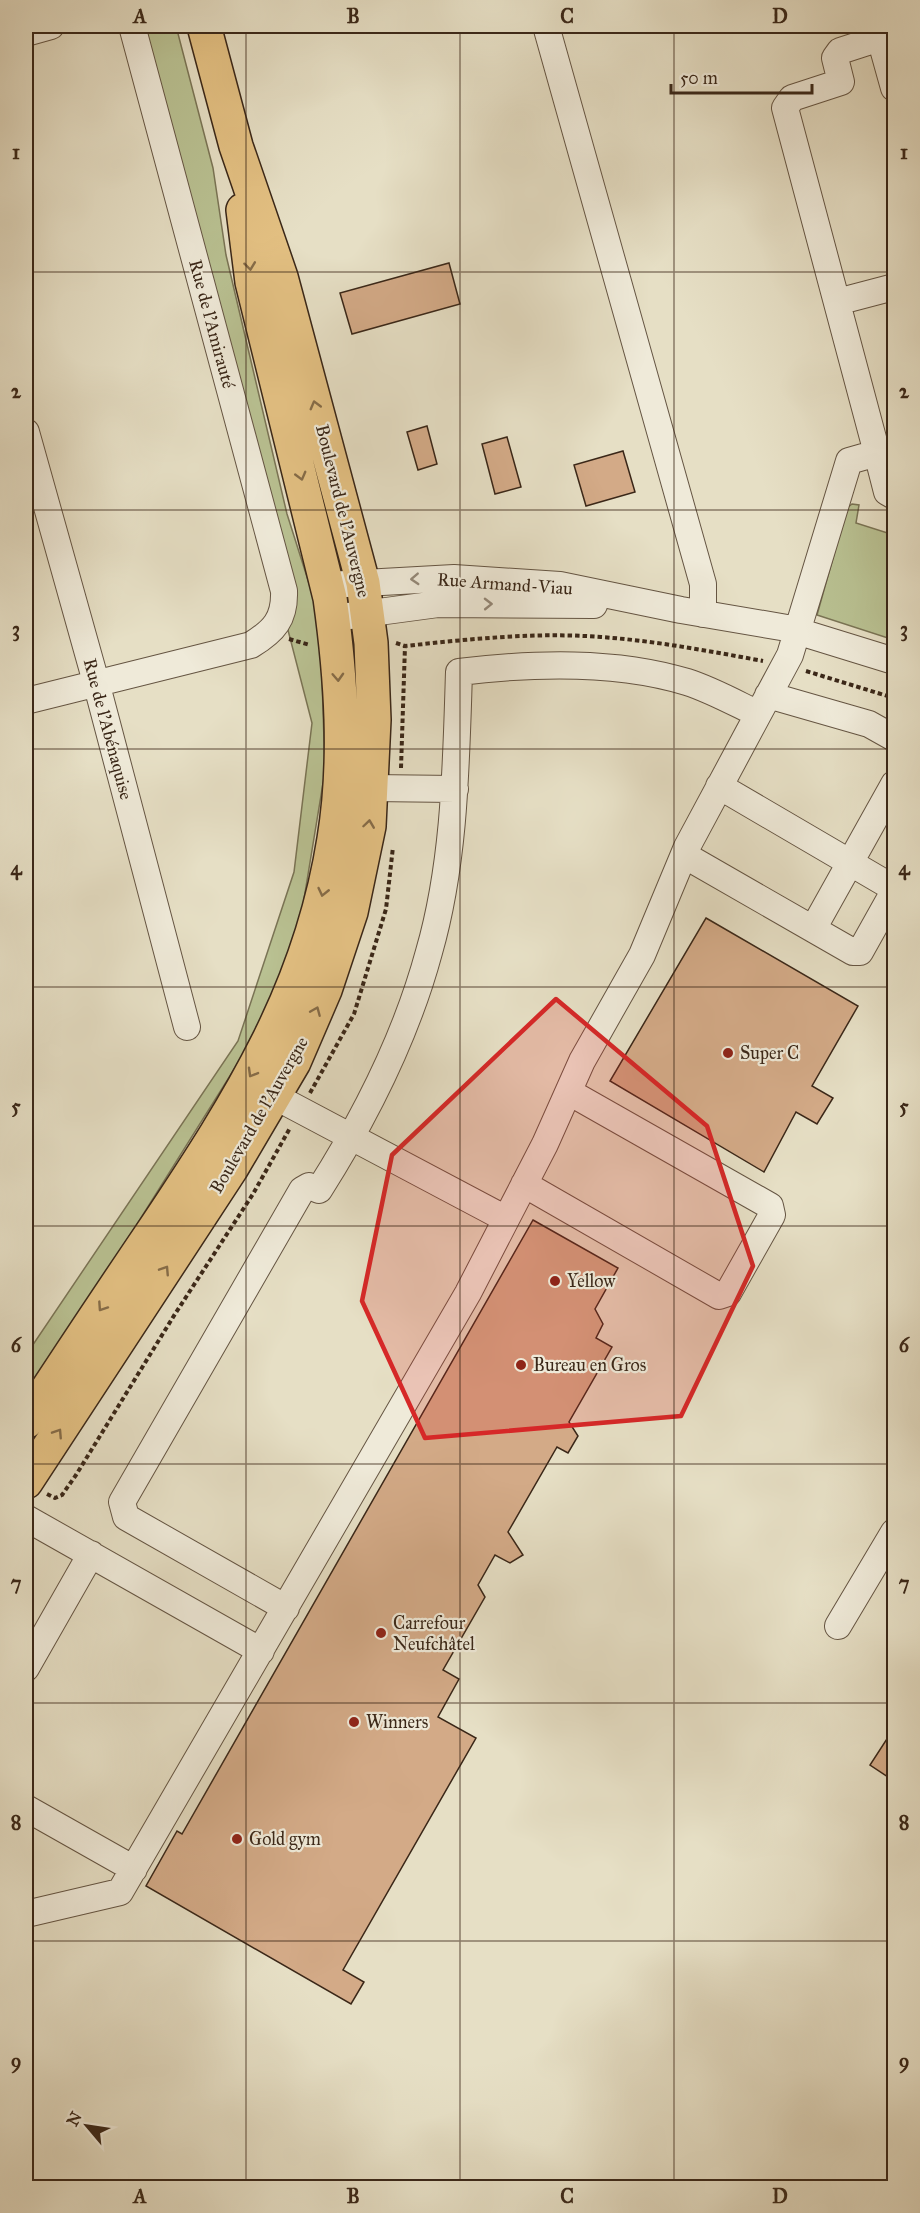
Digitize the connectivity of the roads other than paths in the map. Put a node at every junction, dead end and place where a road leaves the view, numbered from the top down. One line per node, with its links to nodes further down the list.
1 (51, 26): 5 (street)
2 (132, 26): 19 (street, Rue de l'Amirauté)
3 (204, 26): 7 (main road, Boulevard de l'Auvergne)
4 (546, 26): 15 (street)
5 (26, 33)
6 (894, 88): 9 (street)
7 (236, 146): 13 (main road, Boulevard de l'Auvergne, one-way to 13); 14 (main road, Boulevard de l'Auvergne, one-way to 7)
8 (894, 287): 9 (street)
9 (837, 302): 11 (street)
10 (26, 432): 19 (street, Rue de l'Abénaquise)
11 (877, 453): 12 (street); 17 (street)
12 (894, 496)
13 (327, 585): 14 (street, Rue Armand-Viau); 16 (main road, Boulevard de l'Auvergne)
14 (365, 599): 15 (street, Rue Armand-Viau); 16 (street, Rue Armand-Viau); 25 (main road, Boulevard de l'Auvergne)
15 (692, 612): 17 (street, Rue Armand-Viau)
16 (333, 619): 36 (main road, Boulevard de l'Auvergne, one-way to 36)
17 (799, 630): 18 (street, Rue Armand-Viau); 21 (street)
18 (894, 661)
19 (96, 682): 20 (street); 30 (street, Rue de l'Abénaquise)
20 (26, 701)
21 (763, 705): 22 (street); 24 (street); 26 (street)
22 (894, 738)
23 (894, 784): 28 (street)
24 (719, 786): 27 (street); 28 (street)
25 (372, 788): 26 (street); 32 (main road, Boulevard de l'Auvergne, one-way to 25)
26 (455, 789): 33 (street)
27 (684, 855): 29 (street); 31 (street)
28 (850, 862): 29 (street); 29 (street)
29 (813, 928)
30 (187, 1027)
31 (568, 1092): 34 (street); 34 (street)
32 (274, 1096): 33 (street); 37 (main road, Boulevard de l'Auvergne, one-way to 32)
33 (352, 1138): 35 (street); 41 (street)
34 (524, 1184): 35 (street)
35 (506, 1219): 41 (street)
36 (26, 1422)
37 (26, 1482)
38 (26, 1518): 40 (street)
39 (894, 1532): 42 (street)
40 (91, 1554): 43 (street); 44 (street)
41 (286, 1608): 43 (street)
42 (838, 1626)
43 (261, 1651): 46 (street)
44 (26, 1668)
45 (26, 1808): 46 (street)
46 (134, 1869): 47 (street)
47 (26, 1914)

